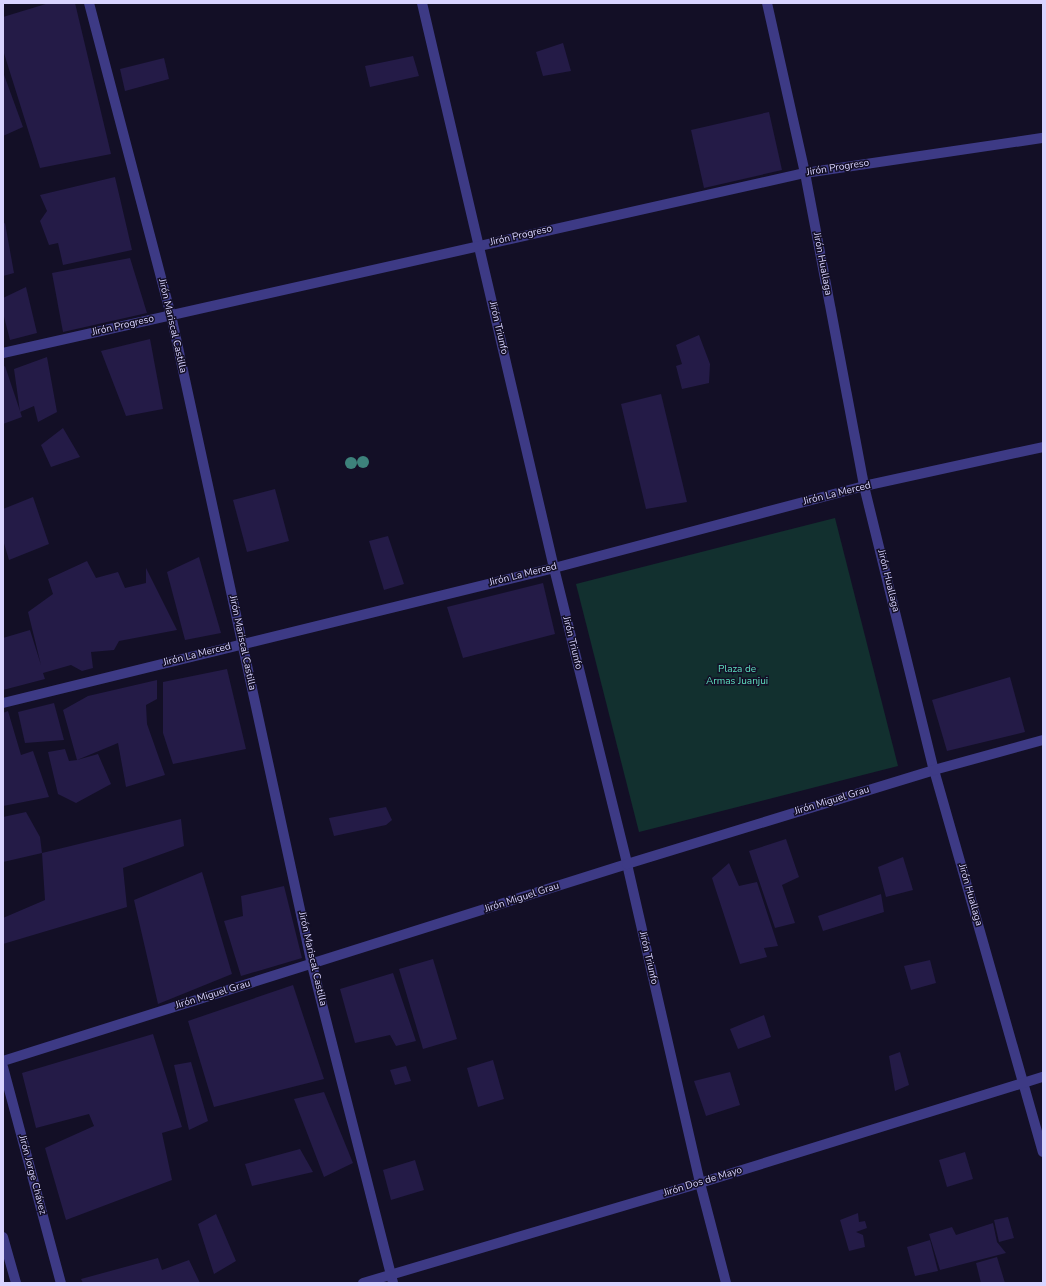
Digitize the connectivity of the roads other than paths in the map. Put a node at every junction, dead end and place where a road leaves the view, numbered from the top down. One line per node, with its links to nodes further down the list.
1 (89, 3): 7 (street, Jirón Mariscal Castilla)
2 (422, 3): 6 (street, Jirón Triunfo)
3 (767, 3): 5 (street, Jirón Huallaga)
4 (1043, 138): 5 (street, Jirón Progreso)
5 (805, 173): 6 (street, Jirón Progreso); 10 (street, Jirón Huallaga)
6 (478, 246): 7 (street, Jirón Progreso); 11 (street, Jirón Triunfo)
7 (171, 315): 8 (street, Jirón Progreso); 12 (street, Jirón Mariscal Castilla)
8 (3, 353)
9 (1043, 447): 10 (street, Jirón La Merced)
10 (864, 486): 11 (street, Jirón La Merced); 15 (street, Jirón Huallaga)
11 (554, 568): 12 (street, Jirón La Merced); 16 (street, Jirón Triunfo)
12 (243, 644): 13 (street, Jirón La Merced); 17 (street, Jirón Mariscal Castilla)
13 (3, 703)
14 (1043, 740): 15 (street, Jirón Miguel Grau)
15 (934, 770): 16 (street, Jirón Miguel Grau); 21 (street, Jirón Huallaga)
16 (627, 864): 17 (street, Jirón Miguel Grau); 23 (street, Jirón Triunfo)
17 (312, 965): 18 (street, Jirón Miguel Grau); 25 (street, Jirón Mariscal Castilla)
18 (3, 1061)
19 (3, 1067): 27 (street, Jirón Jorge Chávez)
20 (1043, 1077): 21 (street, Jirón Dos de Mayo)
21 (1024, 1082): 22 (street, Jirón Huallaga); 23 (street, Jirón Dos de Mayo)
22 (1043, 1152)
23 (700, 1183): 25 (street, Jirón Dos de Mayo); 29 (street, Jirón Triunfo)
24 (3, 1237): 26 (street)
25 (392, 1279): 28 (street, Jirón Dos de Mayo)
26 (16, 1283)
27 (61, 1283)
28 (363, 1283)
29 (726, 1283)

